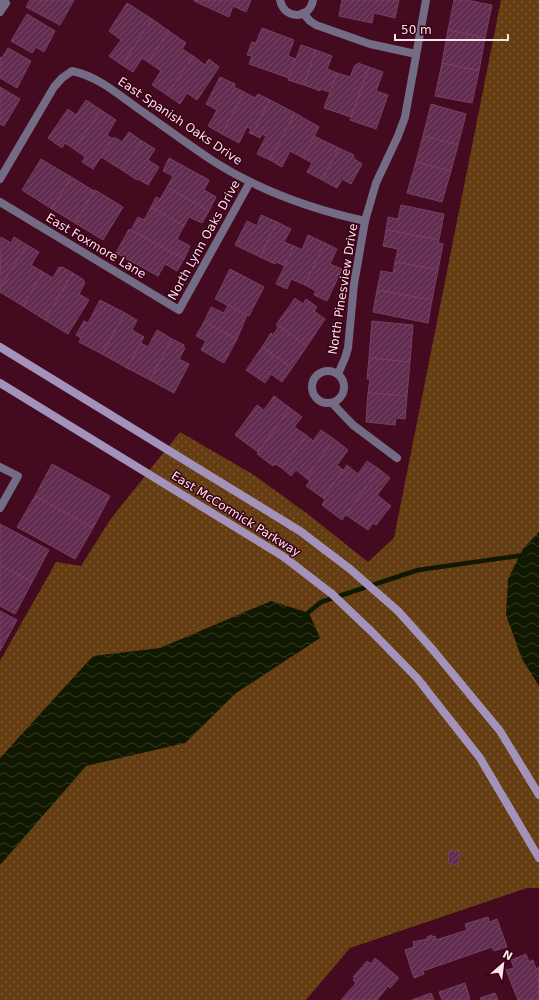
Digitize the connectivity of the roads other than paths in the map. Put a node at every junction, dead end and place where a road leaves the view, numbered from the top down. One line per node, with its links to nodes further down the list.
1 (280, 0): 6 (street)
2 (313, 0): 6 (street)
3 (426, 0): 7 (street, North Pinesview Drive)
4 (3, 2): 5 (street)
5 (0, 12)
6 (304, 14): 7 (street)
7 (416, 54): 11 (street, North Pinesview Drive)
8 (0, 179): 9 (street, East Spanish Oaks Drive)
9 (250, 182): 11 (street, East Spanish Oaks Drive); 12 (street, North Lynn Oaks Drive)
10 (0, 202): 12 (street, East Foxmore Lane)
11 (365, 221): 14 (street, North Pinesview Drive)
12 (179, 310)
13 (0, 347): 20 (main road, East McCormick Parkway)
14 (338, 374): 16 (street); 16 (street, North Pinesview Drive)
15 (0, 383): 21 (main road, East McCormick Parkway)
16 (332, 403): 17 (street)
17 (397, 458)
18 (0, 466): 19 (street)
19 (0, 508)
20 (539, 795)
21 (539, 858)

